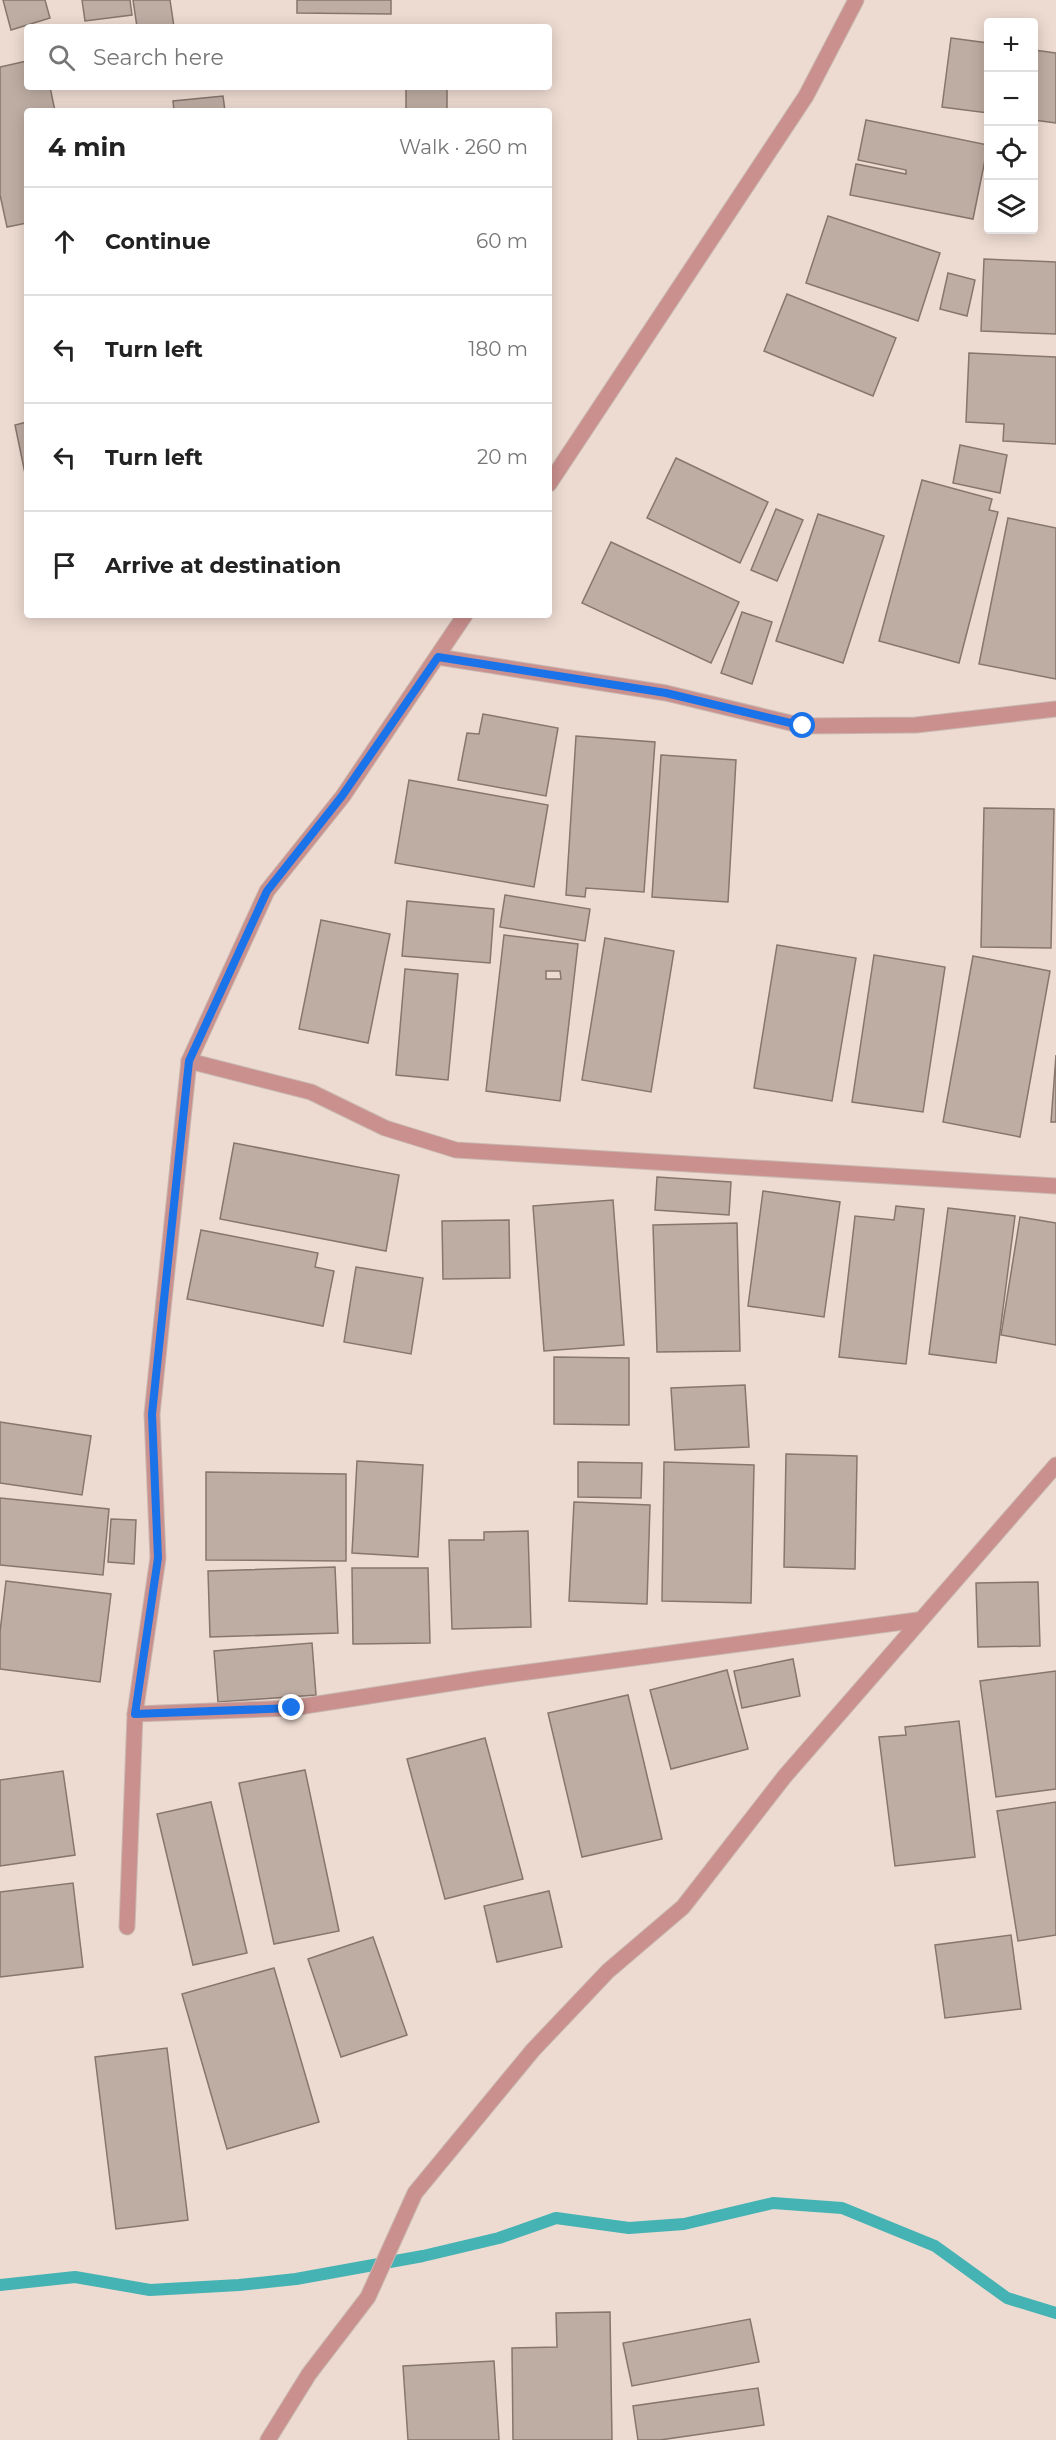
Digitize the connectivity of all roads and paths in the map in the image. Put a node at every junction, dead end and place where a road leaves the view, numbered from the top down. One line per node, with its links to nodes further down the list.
1 (856, 0): 2 (street)
2 (552, 479)
3 (463, 618): 4 (street)
4 (438, 657): 5 (street); 6 (street)
5 (1056, 709)
6 (189, 1061): 7 (street); 10 (street)
7 (1056, 1186)
8 (1056, 1465): 9 (street)
9 (918, 1620): 10 (street); 12 (street)
10 (135, 1714): 11 (street)
11 (127, 1927)
12 (268, 2440)

